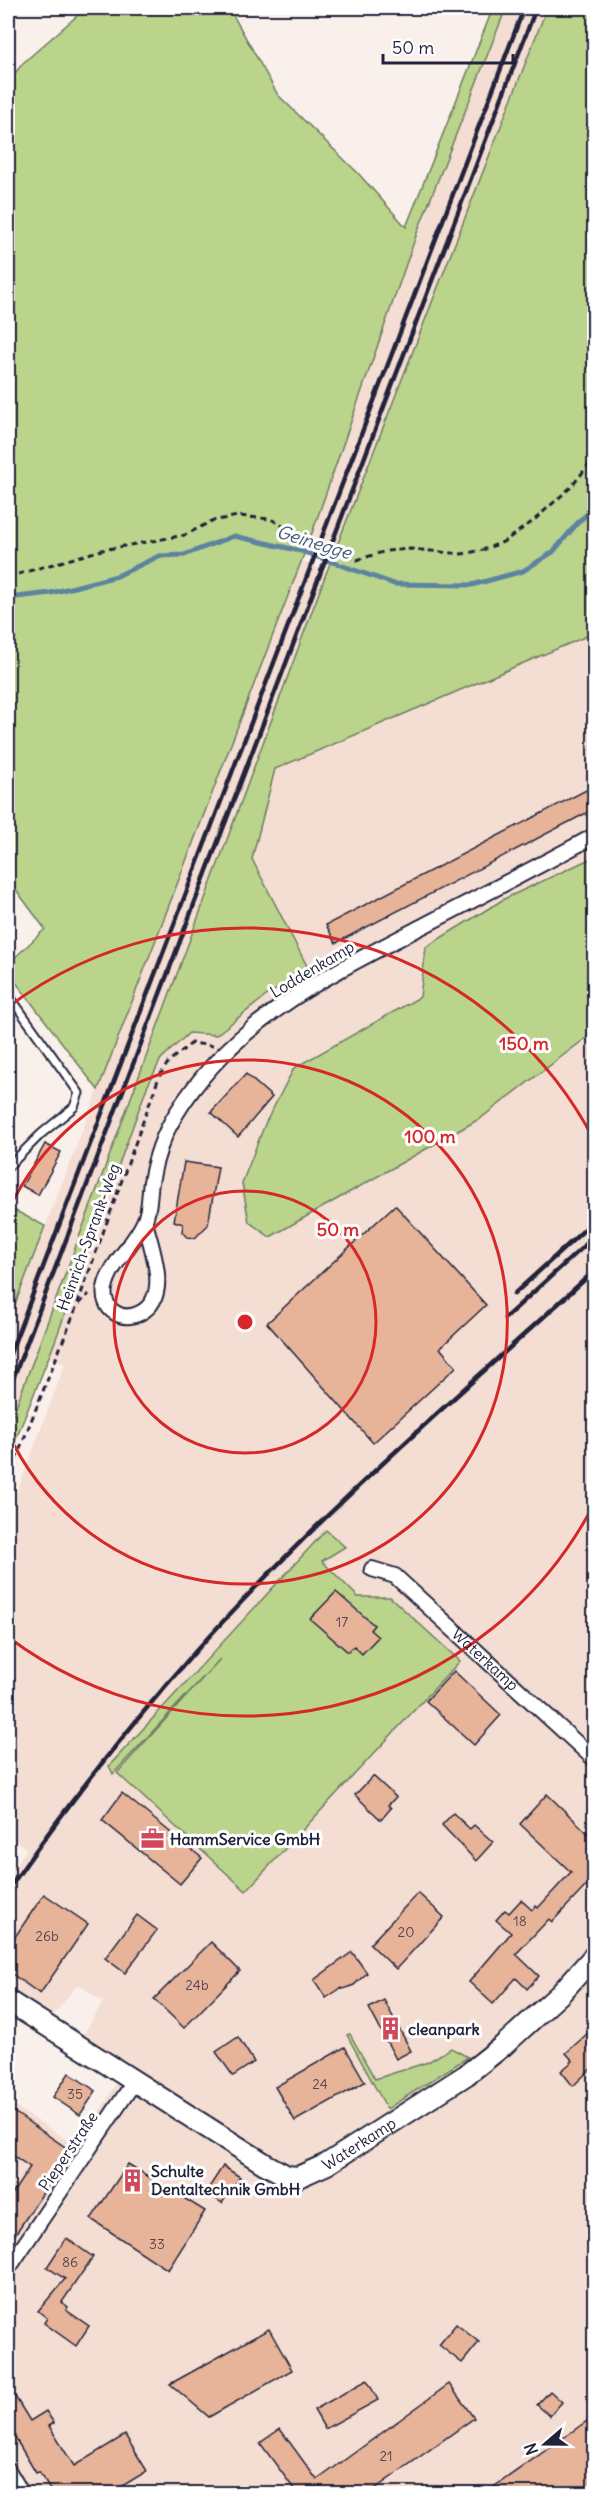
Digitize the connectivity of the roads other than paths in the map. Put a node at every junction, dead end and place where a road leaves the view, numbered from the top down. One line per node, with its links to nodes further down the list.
1 (594, 836): 4 (street, Loddenkamp)
2 (8, 994): 3 (lane)
3 (8, 1167)
4 (145, 1222): 4 (street, Loddenkamp)
5 (372, 1569): 6 (street, Waterkamp)
6 (594, 1759)
7 (594, 1956): 9 (street, Waterkamp)
8 (8, 2001): 9 (street, Waterkamp)
9 (134, 2082): 10 (street, Pieperstraße)
10 (8, 2269)
11 (8, 2470): 12 (street)
12 (22, 2493)

